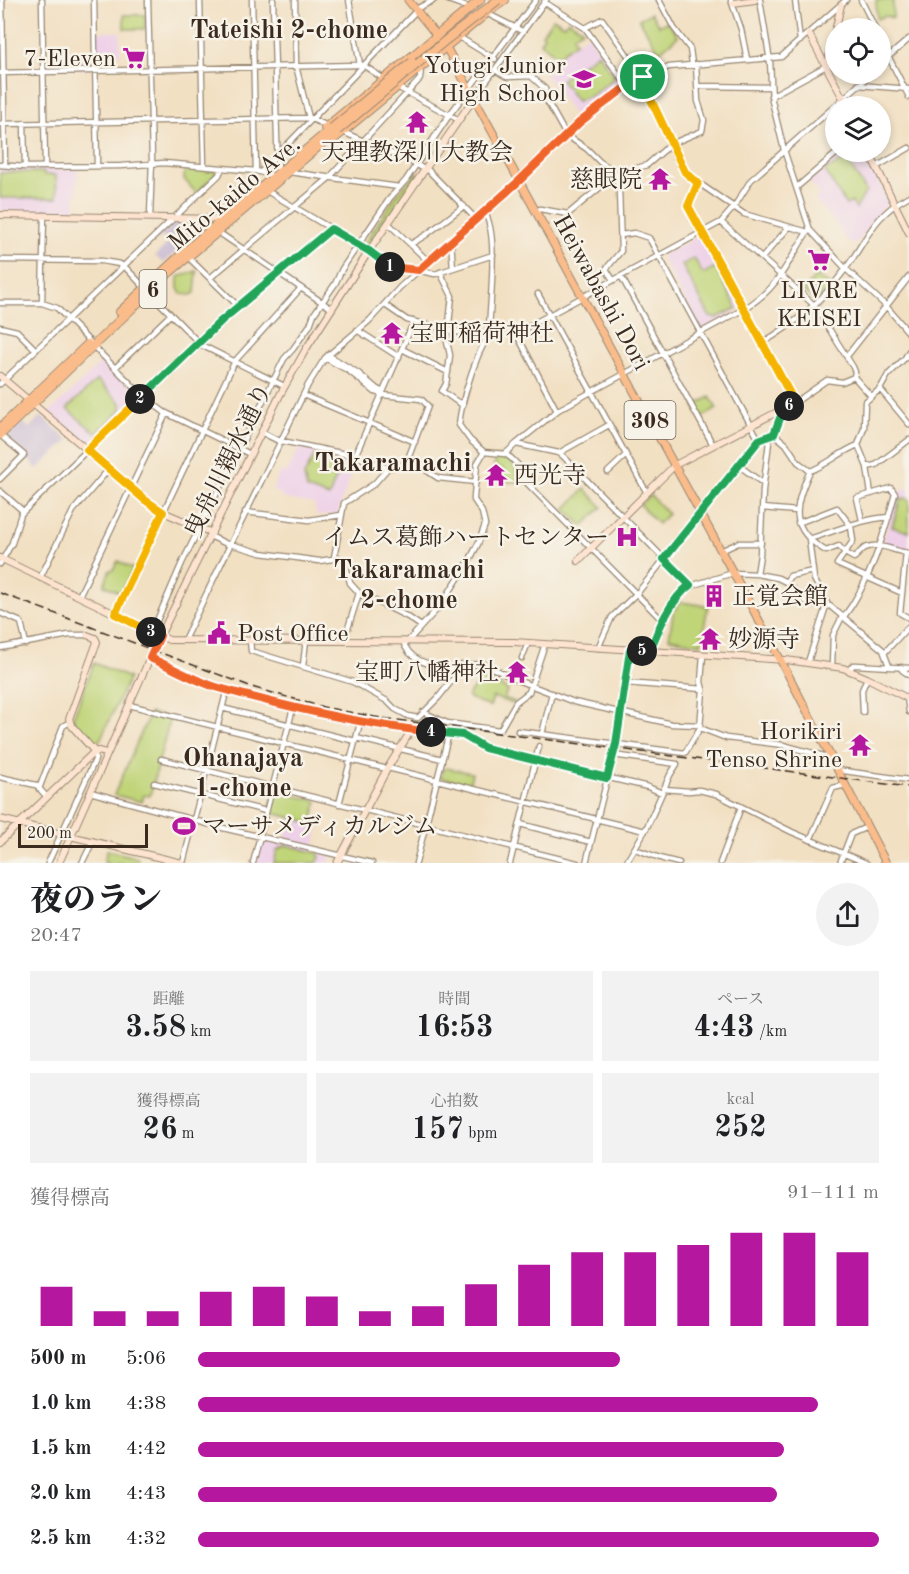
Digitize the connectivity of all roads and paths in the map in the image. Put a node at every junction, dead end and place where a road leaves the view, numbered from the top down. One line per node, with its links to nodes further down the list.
1 (2, 0): 59 (street)
2 (42, 0): 58 (street)
3 (94, 0): 56 (street)
4 (148, 0): 55 (street)
5 (201, 0): 53 (street)
6 (252, 0): 50 (street)
7 (273, 0): 51 (street)
8 (295, 0): 49 (street)
9 (349, 0): 47 (street)
10 (408, 0): 27 (main road, Heiwabashi Dori / 308)
11 (434, 0): 27 (street)
12 (448, 0): 26 (street)
13 (480, 0): 26 (highway)
14 (489, 0): 86 (highway, 6, bridge)
15 (498, 0): 86 (highway, 6, bridge)
16 (506, 0): 28 (highway)
17 (536, 0): 31 (street)
18 (659, 0): 46 (street)
19 (755, 0): 24 (street)
20 (760, 0): 42 (street)
21 (795, 0): 38 (street)
22 (861, 0): 30 (street)
23 (545, 1): 32 (street); 33 (street)
24 (732, 2): 43 (street)
25 (843, 2): 29 (street); 34 (street)
26 (470, 8): 35 (highway)
27 (416, 10): 35 (main road, Heiwabashi Dori / 308); 47 (street)
28 (488, 12): 31 (street); 36 (highway)
29 (839, 18)
30 (870, 18)
31 (516, 27): 33 (street); 41 (street)
32 (585, 28): 60 (street); 62 (street)
33 (522, 32): 45 (street)
34 (809, 34): 38 (street); 48 (street)
35 (437, 35): 39 (main road, Heiwabashi Dori / 308); 61 (highway)
36 (458, 36): 39 (highway); 41 (street)
37 (909, 39): 40 (street)
38 (800, 41): 42 (street)
39 (446, 47): 52 (highway); 67 (main road, Heiwabashi Dori / 308)
40 (891, 55)
41 (494, 58): 45 (street); 67 (street)
42 (769, 58): 43 (street); 66 (street)
43 (747, 59): 46 (street)
44 (891, 61): 68 (street)
45 (500, 62): 57 (street)
46 (694, 64): 60 (street); 63 (street)
47 (362, 65): 49 (street); 61 (street); 77 (street)
48 (825, 65)
49 (296, 66): 51 (street); 77 (street)
50 (254, 67): 51 (street); 53 (street); 78 (street)
51 (275, 67): 76 (street)
52 (421, 67): 65 (highway); 69 (street)
53 (202, 68): 55 (street); 79 (street)
54 (825, 68): 70 (street)
55 (150, 69): 56 (street); 81 (street)
56 (95, 70): 58 (street); 82 (street)
57 (495, 70): 73 (street); 87 (street)
58 (44, 72): 59 (street); 84 (street)
59 (2, 73): 85 (street)
60 (643, 77): 62 (street); 89 (street)
61 (384, 79): 86 (highway)
62 (627, 86): 87 (street)
63 (698, 86): 66 (street); 89 (street)
64 (858, 86): 68 (street); 71 (street)
65 (397, 87): 69 (street); 86 (highway)
66 (771, 87): 70 (street)
67 (470, 89): 73 (main road, Heiwabashi Dori / 308); 74 (street)
68 (907, 89): 72 (street)
69 (407, 93): 74 (street); 88 (street)
70 (771, 96): 91 (street)
71 (846, 96)
72 (909, 97)
73 (474, 98): 80 (street, 曳舟川親水通り); 111 (main road, Heiwabashi Dori / 308)
74 (450, 114): 80 (street); 97 (street)
75 (825, 115): 91 (street)
76 (276, 118): 77 (street); 78 (street); 92 (street)
77 (310, 118): 86 (street); 92 (street)
78 (255, 119): 79 (street); 106 (street)
79 (203, 120): 81 (street); 101 (street)
80 (459, 120): 105 (street, 曳舟川親水通り)
81 (151, 121): 82 (street); 96 (street)
82 (96, 122): 84 (street); 99 (street)
83 (24, 123): 84 (street); 85 (street); 102 (street)
84 (44, 123): 100 (street)
85 (2, 124): 98 (street)
86 (335, 129): 88 (street); 93 (highway, Mito-kaido Ave. / 6)
87 (566, 135): 109 (street); 111 (street)
88 (363, 141): 97 (street); 110 (street)
89 (671, 144): 109 (street); 112 (street)
90 (909, 148): 103 (street)
91 (784, 150): 114 (street); 120 (street)
92 (277, 156): 106 (street); 108 (street)
93 (301, 157): 107 (highway, Mito-kaido Ave. / 6); 108 (highway, Mito-kaido Ave. / 6)
94 (826, 162): 114 (street)
95 (873, 162): 103 (street)
96 (151, 163): 99 (street); 101 (street); 125 (street)
97 (416, 164): 105 (street); 113 (street)
98 (2, 165): 102 (street)
99 (97, 165): 100 (street)
100 (45, 166): 102 (street)
101 (204, 166): 104 (street)
102 (25, 167)
103 (876, 167): 117 (street)
104 (222, 168): 106 (street); 126 (street)
105 (425, 169): 118 (street); 129 (street, 曳舟川親水通り)
106 (259, 171): 108 (street)
107 (289, 172): 110 (street); 115 (highway, Mito-kaido Ave. / 6)
108 (276, 175): 130 (highway, Mito-kaido Ave. / 6)
109 (615, 175): 121 (street); 136 (street)
110 (328, 179): 113 (street); 119 (street)
111 (519, 181): 121 (main road, Heiwabashi Dori / 308); 122 (street)
112 (698, 183): 120 (street); 134 (street)
113 (399, 187): 139 (street)
114 (797, 187): 133 (street)
115 (266, 190): 119 (street); 130 (highway, Mito-kaido Ave. / 6)
116 (909, 196): 117 (street)
117 (894, 204): 135 (street); 151 (street)
118 (464, 206): 127 (street); 138 (street)
119 (295, 207): 132 (street); 140 (street)
120 (734, 207): 128 (street); 131 (street)
121 (536, 211): 163 (main road, Heiwabashi Dori / 308)
122 (484, 212): 127 (street); 142 (street)
123 (0, 215): 124 (street)
124 (44, 215): 125 (street); 147 (street)
125 (150, 217): 126 (street)
126 (175, 217): 130 (street); 149 (street)
127 (476, 219): 137 (street)
128 (721, 222): 134 (street); 145 (street)
129 (388, 223): 138 (street); 141 (street, 曳舟川親水通り)
130 (223, 225): 140 (street); 144 (highway, Mito-kaido Ave. / 6); 161 (highway, Mito-kaido Ave. / 6)
131 (789, 227): 133 (street); 145 (street)
132 (331, 229): 139 (street); 153 (street)
133 (809, 231): 151 (street); 155 (street)
134 (702, 232): 143 (street); 172 (street)
135 (909, 233)
136 (621, 235): 143 (street); 159 (street)
137 (451, 241): 148 (street); 150 (street)
138 (411, 244): 148 (street)
139 (358, 246): 141 (street); 166 (street)
140 (245, 250): 153 (street); 158 (street)
141 (369, 251): 152 (street); 171 (street, 曳舟川親水通り)
142 (493, 255): 150 (street); 182 (street)
143 (659, 255): 156 (street); 180 (street)
144 (188, 257): 158 (street); 161 (highway, Mito-kaido Ave. / 6)
145 (762, 258): 155 (street)
146 (0, 260): 147 (street)
147 (43, 260): 149 (street); 165 (street)
148 (428, 261): 152 (street)
149 (124, 266): 161 (street); 175 (street)
150 (453, 268): 154 (street)
151 (846, 269): 168 (street); 170 (street)
152 (419, 270): 154 (street); 167 (street)
153 (278, 273): 160 (street); 169 (street)
154 (440, 273): 178 (street)
155 (781, 274): 168 (street); 172 (street)
156 (621, 276): 159 (street); 189 (street)
157 (909, 277): 170 (street)
158 (210, 278): 169 (street)
159 (613, 280): 163 (street)
160 (301, 288): 166 (street); 194 (street)
161 (147, 290): 173 (street); 185 (highway, Mito-kaido Ave. / 6)
162 (538, 294): 174 (street)
163 (583, 297): 174 (street); 197 (main road, Heiwabashi Dori / 308)
164 (0, 303): 165 (street)
165 (42, 303): 175 (street)
166 (323, 303): 171 (street); 200 (street)
167 (385, 305): 176 (street); 179 (street)
168 (814, 305): 184 (street); 191 (street)
169 (238, 306): 183 (street)
170 (886, 306): 181 (street); 191 (street)
171 (332, 309): 201 (street, 曳舟川親水通り)
172 (744, 309): 180 (street); 184 (street)
173 (170, 315): 183 (street); 195 (street)
174 (549, 315): 203 (street); 212 (street)
175 (69, 319): 185 (street); 187 (street)
176 (414, 321): 178 (street); 186 (street)
177 (0, 327): 187 (street)
178 (448, 329): 182 (street); 196 (street)
179 (357, 330): 190 (street); 192 (street)
180 (701, 333): 189 (street); 217 (street)
181 (909, 333)
182 (487, 339): 210 (street)
183 (198, 343): 194 (street); 206 (street)
184 (762, 343): 209 (street)
185 (92, 344): 195 (street); 208 (highway, Mito-kaido Ave. / 6)
186 (402, 349): 192 (street); 196 (street)
187 (36, 350): 199 (street)
188 (909, 351): 193 (street)
189 (663, 353): 197 (street); 228 (street)
190 (327, 356): 204 (street); 205 (street)
191 (847, 356): 198 (street)
192 (399, 357): 204 (street)
193 (907, 357): 202 (street)
194 (235, 361): 200 (street); 219 (street)
195 (115, 368): 206 (street)
196 (448, 372): 210 (street)
197 (625, 374): 203 (street); 239 (main road, Heiwabashi Dori / 308)
198 (854, 377): 207 (street); 209 (street)
199 (2, 380): 208 (street)
200 (274, 380): 201 (street); 230 (street)
201 (284, 386): 220 (street, 曳舟川親水通り)
202 (880, 389): 207 (street); 215 (street)
203 (591, 392): 212 (street); 216 (street)
204 (383, 393): 214 (street); 226 (street)
205 (303, 395): 214 (street); 223 (street)
206 (143, 396): 213 (street); 231 (street)
207 (871, 396): 229 (street)
208 (31, 402): 218 (highway, Mito-kaido Ave. / 6); 222 (highway, Mito-kaido Ave. / 6); 231 (street)
209 (795, 403): 211 (street)
210 (464, 405): 232 (street)
211 (781, 410): 217 (street); 221 (street)
212 (557, 411): 227 (street)
213 (166, 414): 219 (street); 249 (street)
214 (369, 423): 226 (street); 237 (street)
215 (909, 424)
216 (609, 425): 233 (street); 236 (street)
217 (752, 426): 224 (street); 228 (street)
218 (0, 428)
219 (202, 430): 230 (street); 256 (street)
220 (261, 432): 223 (street); 234 (street, 曳舟川親水通り)
221 (772, 434): 224 (street); 244 (street); 248 (street)
222 (0, 435): 246 (street)
223 (280, 440): 237 (street); 257 (street)
224 (759, 440): 240 (street)
225 (909, 440): 241 (street)
226 (415, 442): 238 (street)
227 (516, 444): 233 (street); 235 (street)
228 (713, 446): 239 (street)
229 (858, 446): 241 (street); 244 (street)
230 (240, 449): 234 (street); 265 (street)
231 (87, 450): 243 (street); 255 (street)
232 (484, 452): 235 (street); 247 (street)
233 (559, 453): 260 (street)
234 (250, 454): 266 (street, 曳舟川親水通り)
235 (505, 454): 271 (street)
236 (626, 455): 245 (street); 251 (street)
237 (355, 456): 242 (street)
238 (406, 464): 242 (street); 247 (street)
239 (675, 465): 251 (street); 258 (main road, Heiwabashi Dori / 308)
240 (738, 465): 248 (street); 258 (street)
241 (867, 467): 252 (street)
242 (388, 468): 259 (street)
243 (109, 469): 249 (street); 283 (street)
244 (810, 471): 254 (street)
245 (608, 472)
246 (0, 479)
247 (476, 482): 297 (street)
248 (764, 484): 253 (street)
249 (131, 487): 256 (street); 290 (street)
250 (0, 491): 255 (street)
251 (647, 493): 260 (street)
252 (871, 494): 261 (street); 262 (street)
253 (762, 508): 254 (street); 268 (street)
254 (797, 510): 263 (street)
255 (23, 511): 277 (street)
256 (163, 512): 265 (street); 293 (street)
257 (245, 512): 259 (street); 269 (street)
258 (700, 513): 272 (main road, Heiwabashi Dori / 308); 276 (street)
259 (341, 515): 275 (street)
260 (623, 517): 271 (street); 276 (street)
261 (889, 517): 262 (street); 270 (street)
262 (862, 520): 264 (street)
263 (798, 523): 264 (street); 267 (street)
264 (850, 526): 267 (street); 273 (street)
265 (200, 527): 266 (street); 299 (street)
266 (211, 534): 269 (street); 301 (street, 曳舟川親水通り)
267 (809, 539): 273 (street); 280 (street)
268 (761, 543): 272 (street); 282 (street)
269 (230, 544): 275 (street); 302 (street)
270 (880, 545): 273 (street); 274 (street); 284 (street)
271 (591, 548): 278 (street); 289 (street)
272 (721, 551): 281 (main road, Heiwabashi Dori / 308)
273 (845, 553): 284 (street)
274 (907, 553): 279 (street)
275 (334, 558): 287 (street)
276 (664, 559): 286 (street); 289 (street)
277 (1, 560): 283 (street)
278 (578, 561)
279 (906, 570): 288 (street)
280 (813, 571): 285 (street); 291 (street)
281 (733, 573): 282 (street); 286 (street); 318 (main road, Heiwabashi Dori / 308)
282 (757, 574): 285 (street)
283 (40, 578): 290 (street)
284 (867, 578): 288 (street); 294 (street)
285 (786, 582): 291 (street)
286 (690, 585): 296 (street)
287 (359, 593): 297 (street); 305 (street)
288 (902, 593): 295 (street)
289 (636, 594): 296 (street); 311 (street)
290 (79, 596): 293 (street)
291 (827, 605): 294 (street); 319 (street)
292 (0, 613): 308 (street)
293 (115, 614): 299 (street)
294 (843, 617): 314 (street); 321 (street)
295 (909, 618)
296 (663, 621): 313 (street)
297 (421, 626): 306 (street)
298 (909, 626): 314 (street)
299 (152, 632): 301 (street)
300 (87, 636): 308 (street); 342 (street)
301 (160, 636): 302 (street); 316 (street, 曳舟川親水通り)
302 (184, 640): 303 (street)
303 (250, 640): 304 (street); 320 (street)
304 (306, 640): 305 (street); 320 (street)
305 (345, 641): 306 (street)
306 (405, 641): 307 (street); 325 (street)
307 (528, 643): 309 (street); 317 (street)
308 (26, 644): 310 (street)
309 (545, 644): 311 (street); 330 (street)
310 (0, 648)
311 (598, 648): 312 (street)
312 (630, 650): 313 (street); 329 (street)
313 (650, 651): 315 (street)
314 (885, 652): 322 (street)
315 (703, 654): 318 (street); 332 (street)
316 (150, 658): 331 (street); 335 (street, 曳舟川親水通り)
317 (522, 658)
318 (780, 659): 319 (street); 359 (main road, Heiwabashi Dori / 308)
319 (808, 663): 321 (street)
320 (303, 666): 338 (street)
321 (832, 666): 326 (street)
322 (889, 666): 323 (street); 326 (street)
323 (901, 667): 324 (street); 327 (street)
324 (909, 668)
325 (456, 670): 330 (street); 338 (street)
326 (849, 670): 328 (street)
327 (909, 675)
328 (867, 678): 334 (street); 339 (street)
329 (625, 683): 332 (street); 341 (street)
330 (532, 685): 333 (street); 338 (street)
331 (227, 689): 336 (street); 337 (street)
332 (703, 689): 345 (street)
333 (552, 693): 341 (street); 350 (street)
334 (908, 699): 340 (street)
335 (129, 705): 346 (street); 357 (street, 曳舟川親水通り)
336 (222, 708): 344 (street); 346 (street)
337 (293, 708): 343 (street); 344 (street)
338 (423, 712)
339 (863, 712)
340 (909, 712)
341 (621, 713): 345 (street); 353 (street)
342 (69, 722): 356 (street); 374 (street)
343 (360, 723): 347 (street); 351 (street)
344 (289, 725): 351 (street); 352 (street)
345 (700, 727): 353 (street); 359 (street)
346 (217, 728): 352 (street); 366 (street)
347 (412, 729): 349 (street); 355 (street)
348 (518, 731): 350 (street)
349 (449, 734): 361 (street); 363 (street)
350 (542, 734): 353 (street)
351 (356, 740): 355 (street); 362 (street)
352 (284, 744): 362 (street); 373 (street)
353 (616, 744): 358 (street)
354 (539, 746): 363 (street)
355 (399, 749): 361 (street); 364 (street)
356 (95, 752): 357 (street); 378 (street); 392 (street)
357 (106, 753): 376 (street, 曳舟川親水通り)
358 (613, 755): 368 (street); 375 (street)
359 (831, 758): 365 (main road, Heiwabashi Dori / 308)
360 (161, 759): 366 (street)
361 (442, 759): 369 (street)
362 (351, 760): 364 (street); 380 (street)
363 (535, 761): 368 (street); 379 (street)
364 (388, 768): 369 (street); 382 (street)
365 (837, 770): 370 (street); 372 (main road, Heiwabashi Dori / 308)
366 (207, 771): 373 (street); 377 (street)
367 (0, 777): 374 (street)
368 (607, 778): 375 (street); 385 (street)
369 (437, 780): 379 (street); 389 (street)
370 (909, 780)
371 (154, 783): 377 (street)
372 (846, 785): 390 (main road, Heiwabashi Dori / 308); 395 (street)
373 (272, 787): 380 (street); 383 (street)
374 (39, 789): 378 (street)
375 (663, 791): 381 (street); 391 (street)
376 (89, 792): 386 (street); 393 (street, 曳舟川親水通り)
377 (201, 794): 383 (street); 386 (street)
378 (47, 797): 387 (street)
379 (525, 802): 385 (street); 388 (street)
380 (339, 804): 382 (street)
381 (741, 807): 395 (street); 418 (street)
382 (365, 810): 389 (street); 401 (street)
383 (266, 812): 394 (street)
384 (0, 819): 387 (street)
385 (597, 819): 391 (street); 398 (street)
386 (194, 820): 394 (street); 408 (street)
387 (19, 824): 392 (street); 397 (street)
388 (520, 824): 398 (street); 399 (street)
389 (426, 825): 399 (street); 412 (street)
390 (867, 826): 402 (street); 403 (main road, Heiwabashi Dori / 308)
391 (645, 831): 400 (street)
392 (62, 833): 393 (street); 405 (street)
393 (70, 835): 396 (street); 406 (street, 曳舟川親水通り)
394 (260, 836): 401 (street); 409 (street)
395 (810, 840): 402 (street)
396 (93, 841): 407 (street); 408 (street)
397 (0, 842)
398 (591, 842): 415 (street)
399 (514, 847): 413 (street); 414 (street)
400 (635, 849): 404 (street); 416 (street)
401 (341, 855): 410 (street); 411 (street)
402 (842, 855): 419 (street); 420 (street)
403 (885, 857)
404 (663, 861): 417 (street)
405 (48, 863)
406 (59, 863)
407 (82, 863)
408 (183, 863)
409 (253, 863)
410 (337, 863)
411 (372, 863)
412 (416, 863)
413 (510, 863)
414 (577, 863)
415 (586, 863)
416 (627, 863)
417 (679, 863)
418 (720, 863)
419 (840, 863)
420 (866, 863)

